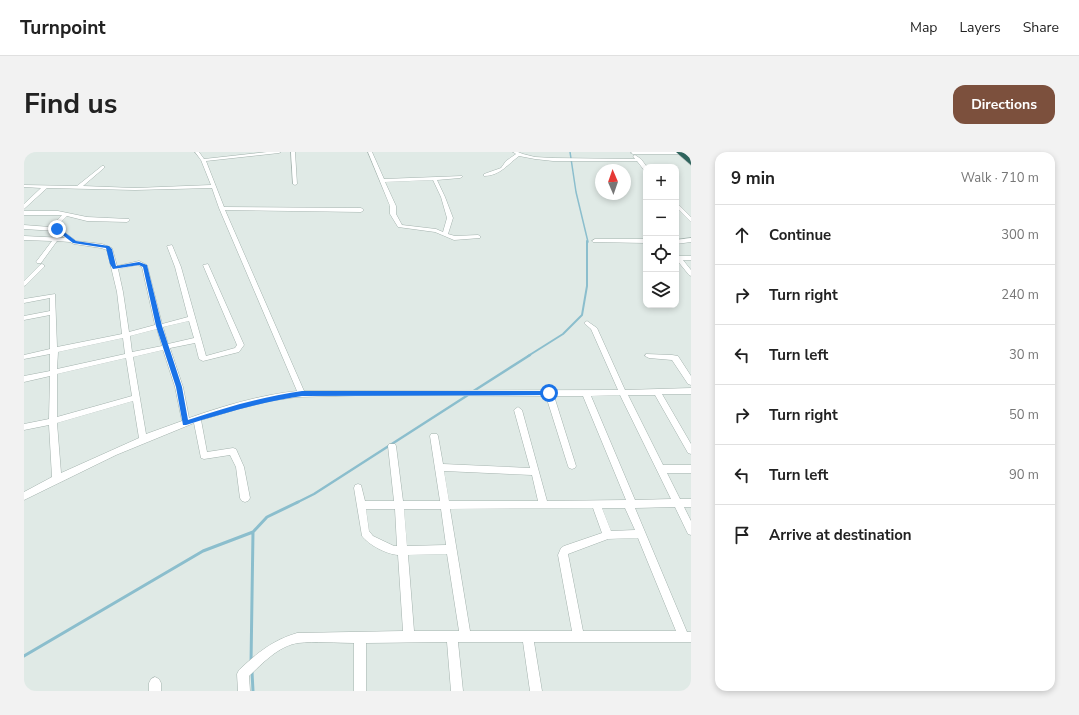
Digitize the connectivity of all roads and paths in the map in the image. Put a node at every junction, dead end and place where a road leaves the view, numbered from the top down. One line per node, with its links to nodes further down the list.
1 (197, 152): 9 (street)
2 (279, 152): 7 (street)
3 (293, 152): 18 (street)
4 (370, 152): 17 (street)
5 (633, 152): 6 (street); 10 (street)
6 (679, 152): 11 (highway)
7 (256, 153): 9 (street)
8 (516, 154): 10 (street); 14 (street)
9 (203, 160): 20 (street)
10 (639, 160): 12 (street)
11 (691, 163)
12 (643, 165)
13 (102, 167): 22 (street)
14 (486, 175)
15 (460, 177): 16 (street)
16 (434, 178): 17 (street); 34 (street)
17 (382, 181): 34 (street)
18 (295, 184)
19 (24, 186): 21 (street)
20 (214, 186): 22 (street); 26 (street)
21 (45, 187): 22 (street); 23 (street)
22 (78, 187)
23 (26, 203): 24 (street)
24 (24, 207)
25 (679, 207): 31 (street)
26 (222, 208): 27 (street); 72 (street)
27 (361, 210)
28 (24, 213): 29 (street)
29 (66, 215): 30 (street); 33 (street)
30 (127, 220)
31 (691, 220)
32 (24, 227): 33 (street)
33 (52, 228): 38 (street)
34 (445, 235): 35 (street)
35 (478, 237)
36 (24, 238): 37 (street)
37 (55, 240): 38 (street); 50 (street)
38 (71, 240): 48 (street)
39 (691, 240): 42 (street)
40 (596, 241): 41 (street)
41 (643, 241)
42 (679, 242)
43 (170, 246): 54 (street)
44 (679, 256): 45 (street)
45 (691, 258)
46 (679, 259): 49 (street)
47 (206, 265): 58 (street)
48 (115, 268): 56 (street); 57 (street)
49 (691, 274)
50 (24, 284)
51 (24, 301): 52 (street)
52 (53, 312): 53 (street); 60 (street)
53 (24, 318)
54 (191, 318): 56 (street); 58 (street)
55 (587, 323): 71 (street)
56 (159, 326): 57 (street); 59 (street)
57 (126, 335): 60 (street); 61 (street)
58 (197, 340): 59 (street)
59 (165, 347): 61 (street); 77 (street)
60 (54, 351): 63 (street); 64 (street)
61 (130, 355): 64 (street); 73 (street)
62 (649, 356): 66 (street)
63 (24, 357)
64 (54, 372): 65 (street); 76 (street)
65 (24, 379)
66 (691, 382)
67 (657, 392): 68 (street); 71 (street); 82 (street)
68 (691, 392)
69 (549, 393): 70 (street); 72 (street); 83 (street)
70 (586, 393): 71 (street); 92 (street)
71 (623, 393): 85 (street)
72 (302, 394): 75 (street)
73 (135, 398): 76 (street); 80 (street)
74 (518, 410): 87 (street)
75 (197, 418): 77 (street); 91 (street)
76 (53, 421): 78 (street); 88 (street)
77 (186, 423): 80 (street)
78 (24, 427)
79 (434, 436): 84 (street)
80 (143, 440): 88 (street)
81 (392, 446): 97 (street)
82 (691, 451)
83 (572, 466)
84 (439, 467): 87 (street); 98 (street)
85 (661, 469): 86 (street); 93 (street)
86 (691, 469)
87 (534, 472): 99 (street)
88 (56, 480): 90 (street)
89 (358, 488): 96 (street)
90 (24, 496)
91 (245, 498)
92 (630, 503): 93 (street); 95 (street); 101 (street)
93 (678, 503): 94 (street); 100 (street)
94 (691, 503)
95 (596, 504): 99 (street); 102 (street)
96 (361, 505): 97 (street); 104 (street)
97 (399, 505): 98 (street); 104 (street)
98 (445, 505): 99 (street); 103 (street)
99 (544, 505)
100 (691, 531)
101 (641, 534): 102 (street); 110 (street)
102 (608, 535): 109 (street)
103 (451, 549): 104 (street); 106 (street)
104 (403, 551): 108 (street)
105 (452, 636): 106 (street); 108 (street); 114 (street)
106 (465, 636): 107 (street)
107 (528, 636): 109 (street); 115 (street)
108 (409, 637): 111 (street)
109 (579, 637): 110 (street)
110 (688, 637)
111 (360, 638): 112 (street); 113 (street)
112 (244, 691)
113 (360, 691)
114 (457, 691)
115 (536, 691)

